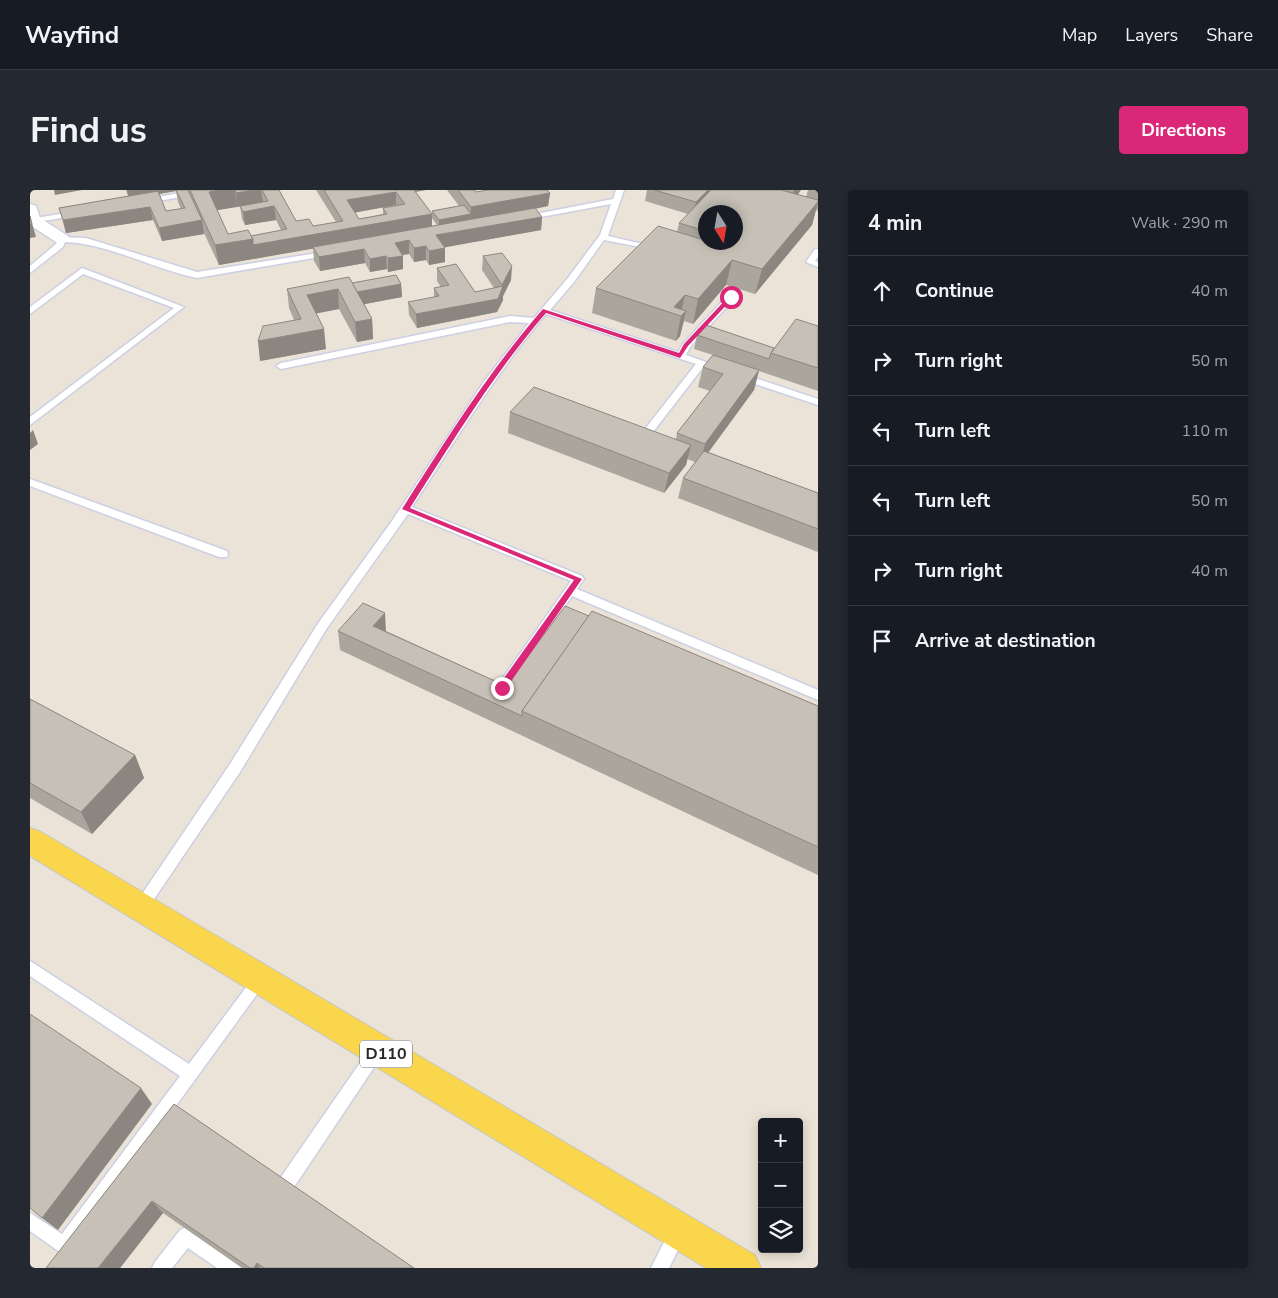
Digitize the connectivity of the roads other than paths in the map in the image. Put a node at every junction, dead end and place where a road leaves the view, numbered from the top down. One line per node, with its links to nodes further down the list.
1 (210, 190): 4 (lane)
2 (620, 190): 3 (lane)
3 (616, 201): 7 (lane); 8 (lane)
4 (135, 203)
5 (89, 211): 6 (lane)
6 (31, 217): 9 (street)
7 (520, 219)
8 (602, 237): 10 (lane); 16 (lane)
9 (62, 239): 11 (lane); 14 (lane)
10 (667, 251)
11 (336, 252)
12 (818, 252): 13 (lane)
13 (818, 265)
14 (30, 270)
15 (731, 297): 19 (lane)
16 (545, 310): 18 (lane); 19 (lane)
17 (30, 311): 23 (lane)
18 (537, 321): 21 (lane); 26 (lane)
19 (680, 356): 20 (lane)
20 (702, 363): 22 (lane); 24 (lane)
21 (281, 366)
22 (818, 402)
23 (30, 422)
24 (625, 432)
25 (30, 482): 27 (lane)
26 (406, 509): 28 (lane); 32 (lane)
27 (223, 554)
28 (570, 591): 29 (lane); 30 (lane)
29 (502, 688)
30 (818, 695)
31 (30, 841): 32 (main road, D110)
32 (141, 907): 34 (main road, D110)
33 (30, 968): 36 (lane)
34 (261, 979): 35 (main road, D110); 36 (lane)
35 (378, 1049): 37 (lane); 39 (main road, D110)
36 (191, 1074): 38 (lane)
37 (271, 1206)
38 (30, 1221)
39 (679, 1230): 43 (lane); 44 (main road, D110)
40 (253, 1237): 42 (lane)
41 (161, 1268): 42 (lane)
42 (234, 1268)
43 (660, 1268)
44 (742, 1268)

